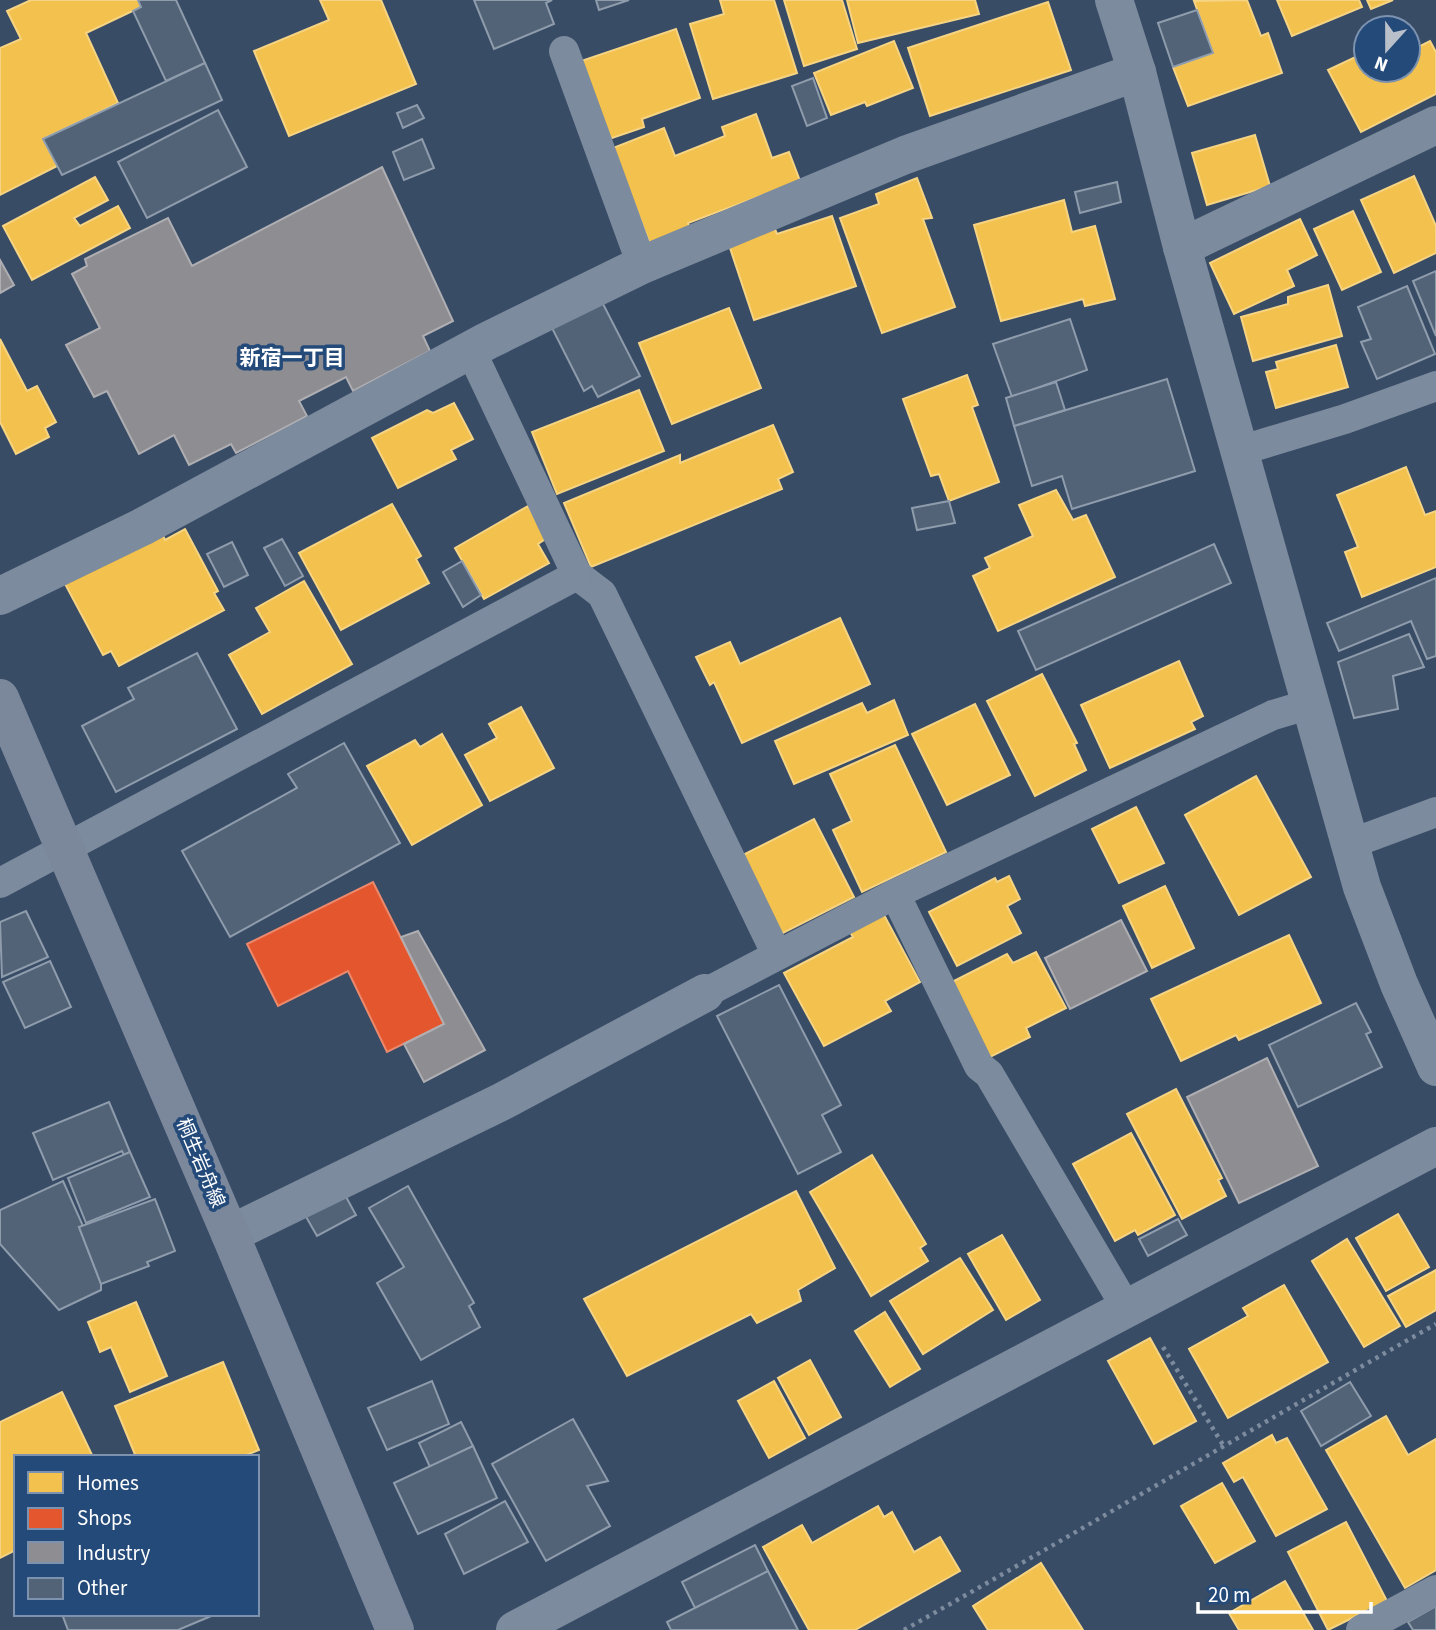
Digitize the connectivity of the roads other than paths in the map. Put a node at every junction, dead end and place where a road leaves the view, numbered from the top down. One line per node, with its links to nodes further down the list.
1 (1114, 0): 3 (street)
2 (564, 51): 6 (lane)
3 (1137, 72): 5 (street); 6 (street)
4 (1436, 125): 5 (street)
5 (1182, 247): 9 (street)
6 (642, 265): 7 (street)
7 (471, 351): 10 (lane); 11 (street)
8 (1436, 386): 9 (lane)
9 (1239, 451): 13 (street)
10 (577, 575): 16 (lane); 19 (lane)
11 (0, 597)
12 (0, 698): 16 (main road, 桐生岩舟線)
13 (1310, 704): 15 (street); 18 (lane)
14 (1436, 812): 15 (lane)
15 (1350, 844): 21 (street)
16 (65, 848): 17 (lane); 23 (main road, 桐生岩舟線)
17 (0, 884)
18 (895, 894): 19 (lane); 24 (lane)
19 (776, 955): 20 (lane)
20 (705, 993): 23 (street)
21 (1436, 1068)
22 (1436, 1146): 24 (street)
23 (230, 1234): 26 (main road, 桐生岩舟線)
24 (1127, 1309): 27 (street)
25 (1436, 1590): 28 (lane)
26 (395, 1630)
27 (515, 1630)
28 (1362, 1630)

